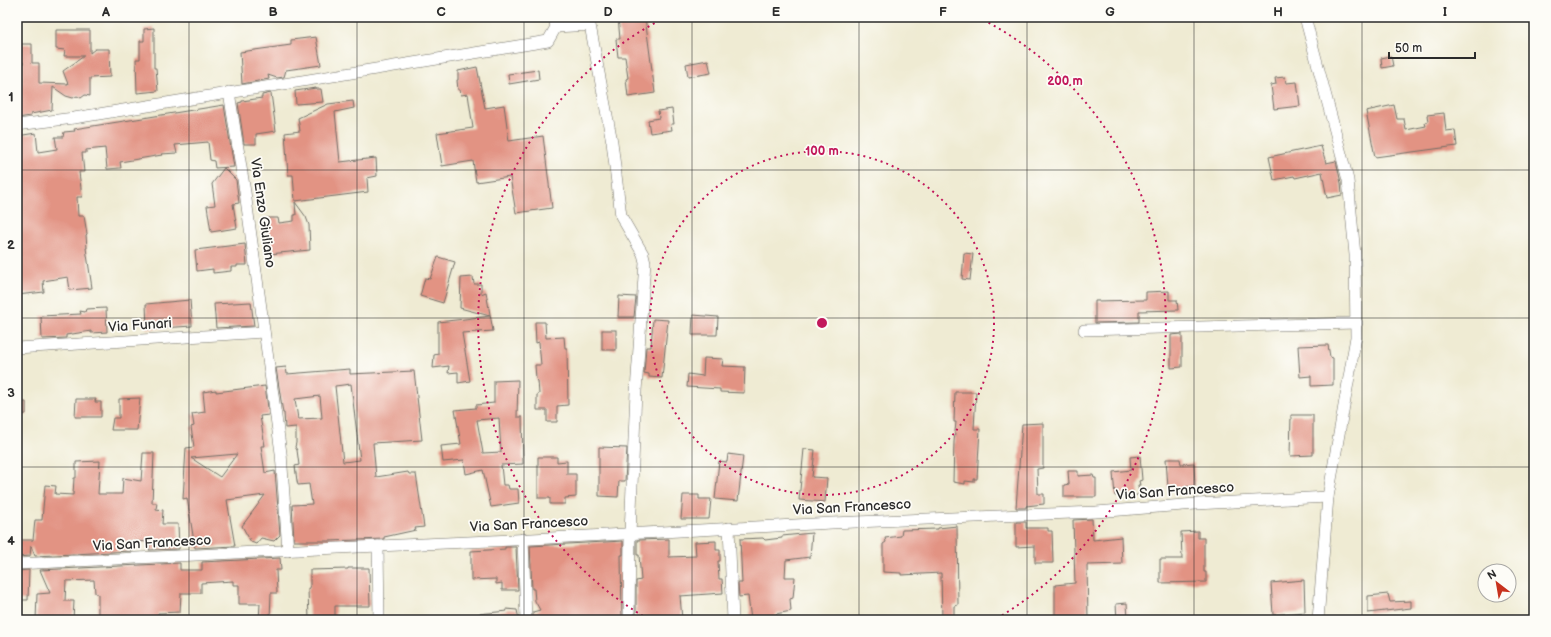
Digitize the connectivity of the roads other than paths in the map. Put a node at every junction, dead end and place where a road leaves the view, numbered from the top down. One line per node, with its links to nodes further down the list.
1 (1305, 17): 5 (street)
2 (555, 22): 3 (street); 11 (street)
3 (229, 92): 4 (street); 7 (street, Via Enzo Giuliano)
4 (17, 125)
5 (1357, 323): 6 (street); 9 (street)
6 (1084, 330)
7 (264, 332): 8 (street, Via Funari); 14 (street, Via Enzo Giuliano)
8 (17, 348)
9 (1328, 497): 10 (street, Via San Francesco); 20 (street)
10 (729, 528): 11 (street, Via San Francesco); 19 (street)
11 (630, 534): 12 (street, Via San Francesco); 18 (street)
12 (522, 539): 13 (street, Via San Francesco); 17 (street)
13 (378, 546): 14 (street, Via San Francesco); 16 (street)
14 (288, 551): 15 (street, Via San Francesco)
15 (17, 564)
16 (379, 620)
17 (526, 620)
18 (629, 620)
19 (733, 620)
20 (1318, 620)

